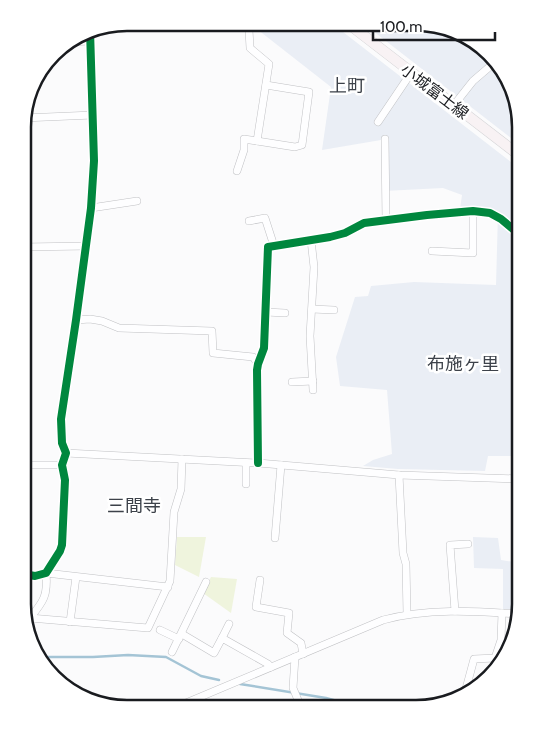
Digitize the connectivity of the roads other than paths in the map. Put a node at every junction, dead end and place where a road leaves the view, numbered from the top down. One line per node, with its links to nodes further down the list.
1 (249, 31): 7 (street)
2 (358, 31): 6 (main road, 小城富士線)
3 (86, 41): 4 (street)
4 (90, 41): 9 (street)
5 (490, 66): 8 (street)
6 (412, 73): 8 (main road, 小城富士線); 11 (street)
7 (266, 85): 13 (street); 13 (street)
8 (454, 105): 14 (main road, 小城富士線)
9 (93, 114): 10 (street); 17 (street)
10 (32, 117)
11 (378, 122)
12 (385, 138): 20 (street)
13 (257, 141): 15 (street)
14 (512, 150)
15 (237, 171)
16 (137, 201): 17 (street)
17 (91, 208): 23 (street)
18 (473, 211): 20 (street); 21 (street); 26 (street)
19 (249, 221): 24 (street)
20 (386, 221): 22 (street)
21 (512, 228)
22 (310, 240): 24 (street); 27 (street)
23 (87, 246): 25 (street); 31 (street)
24 (274, 246): 29 (street)
25 (31, 247)
26 (432, 251)
27 (312, 309): 28 (street); 34 (street)
28 (334, 310)
29 (266, 312): 30 (street); 32 (street)
30 (285, 313)
31 (76, 320): 32 (street); 36 (street)
32 (258, 364): 39 (street)
33 (292, 382): 34 (street)
34 (313, 382): 35 (street)
35 (313, 390)
36 (66, 453): 37 (street); 41 (street)
37 (182, 459): 38 (street); 53 (street)
38 (246, 463): 39 (street); 45 (street)
39 (258, 463): 42 (street)
40 (31, 465): 41 (street)
41 (62, 465): 48 (street)
42 (281, 465): 43 (street); 46 (street)
43 (400, 475): 44 (street); 56 (street)
44 (512, 478)
45 (246, 484)
46 (275, 538)
47 (468, 544): 54 (street)
48 (46, 573): 49 (street); 50 (street); 58 (street)
49 (31, 575)
50 (76, 577): 53 (street); 60 (street)
51 (260, 580): 66 (street)
52 (206, 582): 63 (street)
53 (168, 587): 60 (street)
54 (455, 611): 55 (street); 56 (street)
55 (502, 613): 57 (street); 69 (street)
56 (407, 614): 66 (street)
57 (511, 614)
58 (32, 616)
59 (32, 618): 60 (street)
60 (70, 622)
61 (230, 624): 64 (street)
62 (160, 630): 63 (street)
63 (180, 637): 64 (street); 65 (street)
64 (222, 638): 68 (street)
65 (172, 652)
66 (303, 654): 67 (street)
67 (294, 657): 68 (street); 71 (street)
68 (271, 667): 70 (street)
69 (467, 685)
70 (197, 700)
71 (298, 700)

